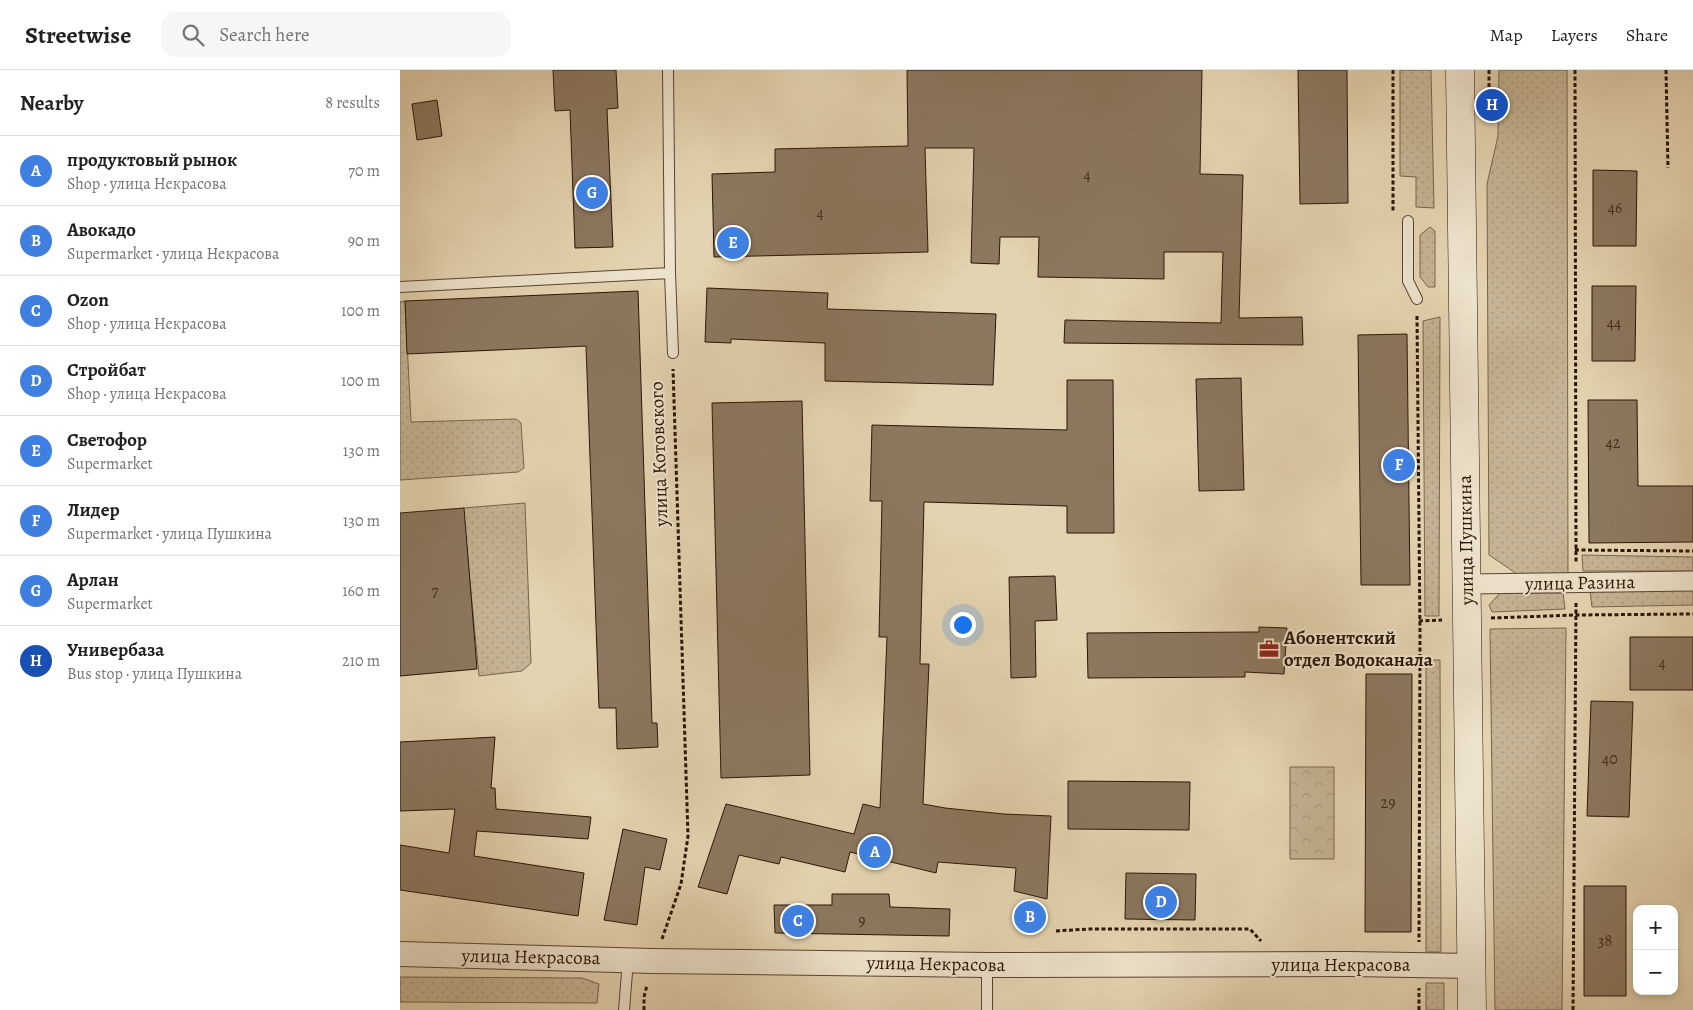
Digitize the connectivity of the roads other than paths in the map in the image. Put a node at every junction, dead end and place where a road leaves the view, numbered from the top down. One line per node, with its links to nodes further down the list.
1 (668, 70): 4 (lane)
2 (1460, 70): 9 (main road, улица Пушкина)
3 (1408, 221): 6 (lane)
4 (670, 274): 5 (lane); 7 (lane)
5 (400, 287)
6 (1417, 299)
7 (673, 353)
8 (1693, 581): 9 (street, улица Разина)
9 (1467, 584): 13 (main road, улица Пушкина)
10 (400, 954): 11 (street, улица Некрасова)
11 (628, 959): 12 (street, улица Некрасова); 14 (lane)
12 (987, 965): 13 (street, улица Некрасова); 15 (lane)
13 (1472, 966): 16 (main road, улица Пушкина)
14 (624, 1010)
15 (987, 1010)
16 (1472, 1010)

